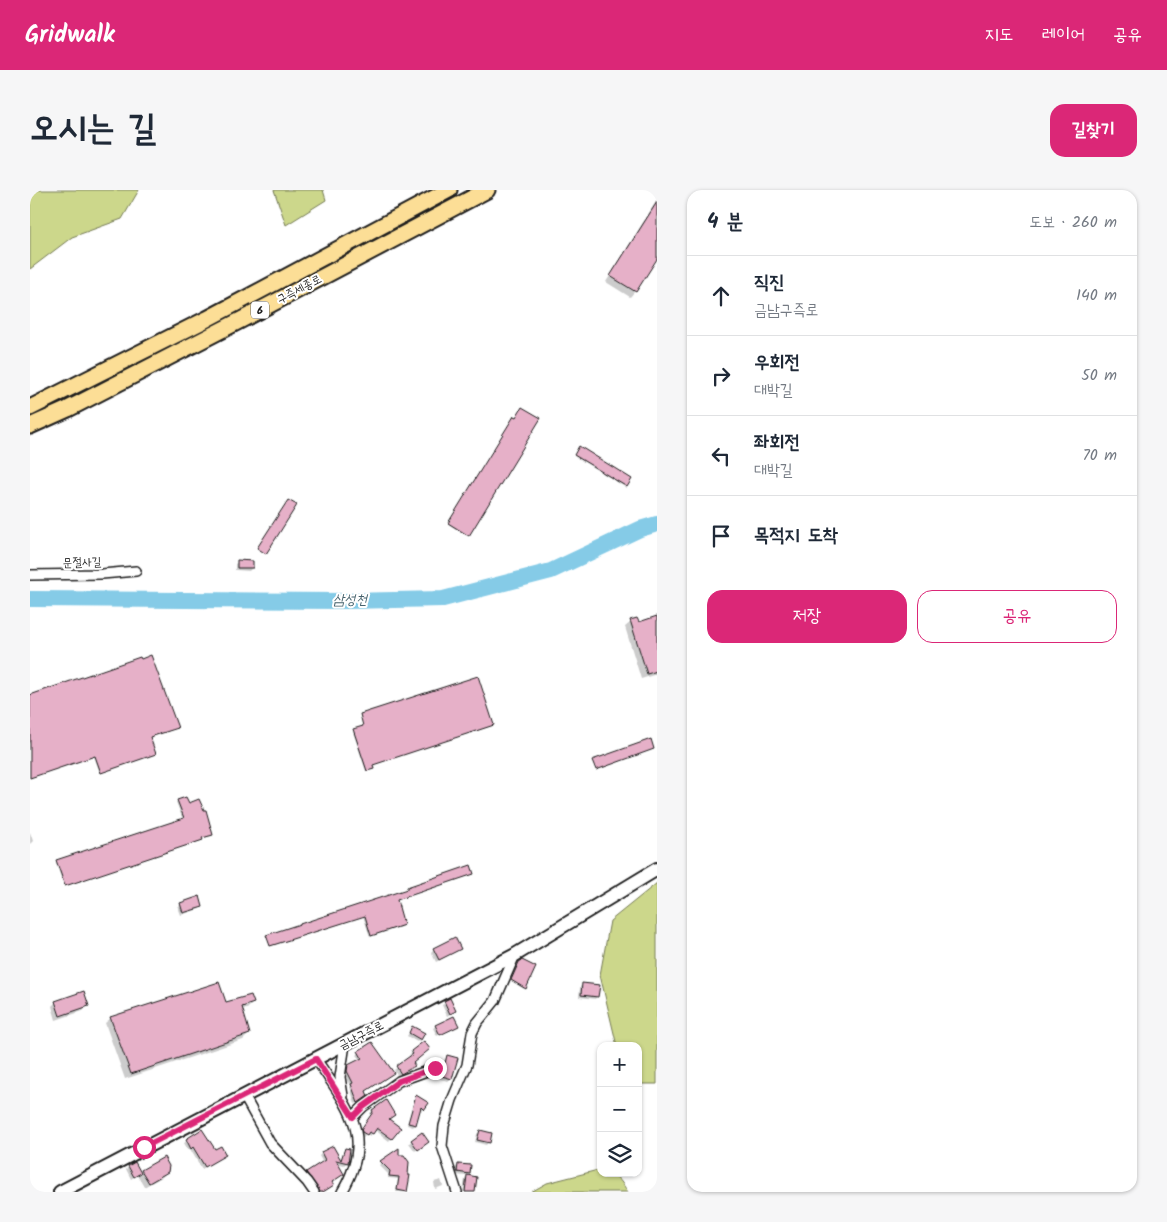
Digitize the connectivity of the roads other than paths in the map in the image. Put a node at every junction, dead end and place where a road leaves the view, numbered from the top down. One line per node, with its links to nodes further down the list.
1 (449, 190): 3 (highway, 구즉세종로 / 6)
2 (487, 190): 4 (highway, 구즉세종로 / 6)
3 (30, 408)
4 (30, 426)
5 (136, 571): 6 (street, 문절사길)
6 (30, 575)
7 (657, 869): 8 (main road, 금남구즉로)
8 (515, 955): 9 (main road, 금남구즉로); 18 (street)
9 (345, 1044): 10 (main road, 금남구즉로); 13 (street)
10 (316, 1059): 12 (main road, 금남구즉로); 13 (street)
11 (435, 1068): 14 (street)
12 (244, 1096): 15 (main road, 금남구즉로); 16 (street)
13 (343, 1099): 14 (street)
14 (353, 1117): 17 (street)
15 (60, 1192)
16 (314, 1192)
17 (342, 1192)
18 (457, 1192)

